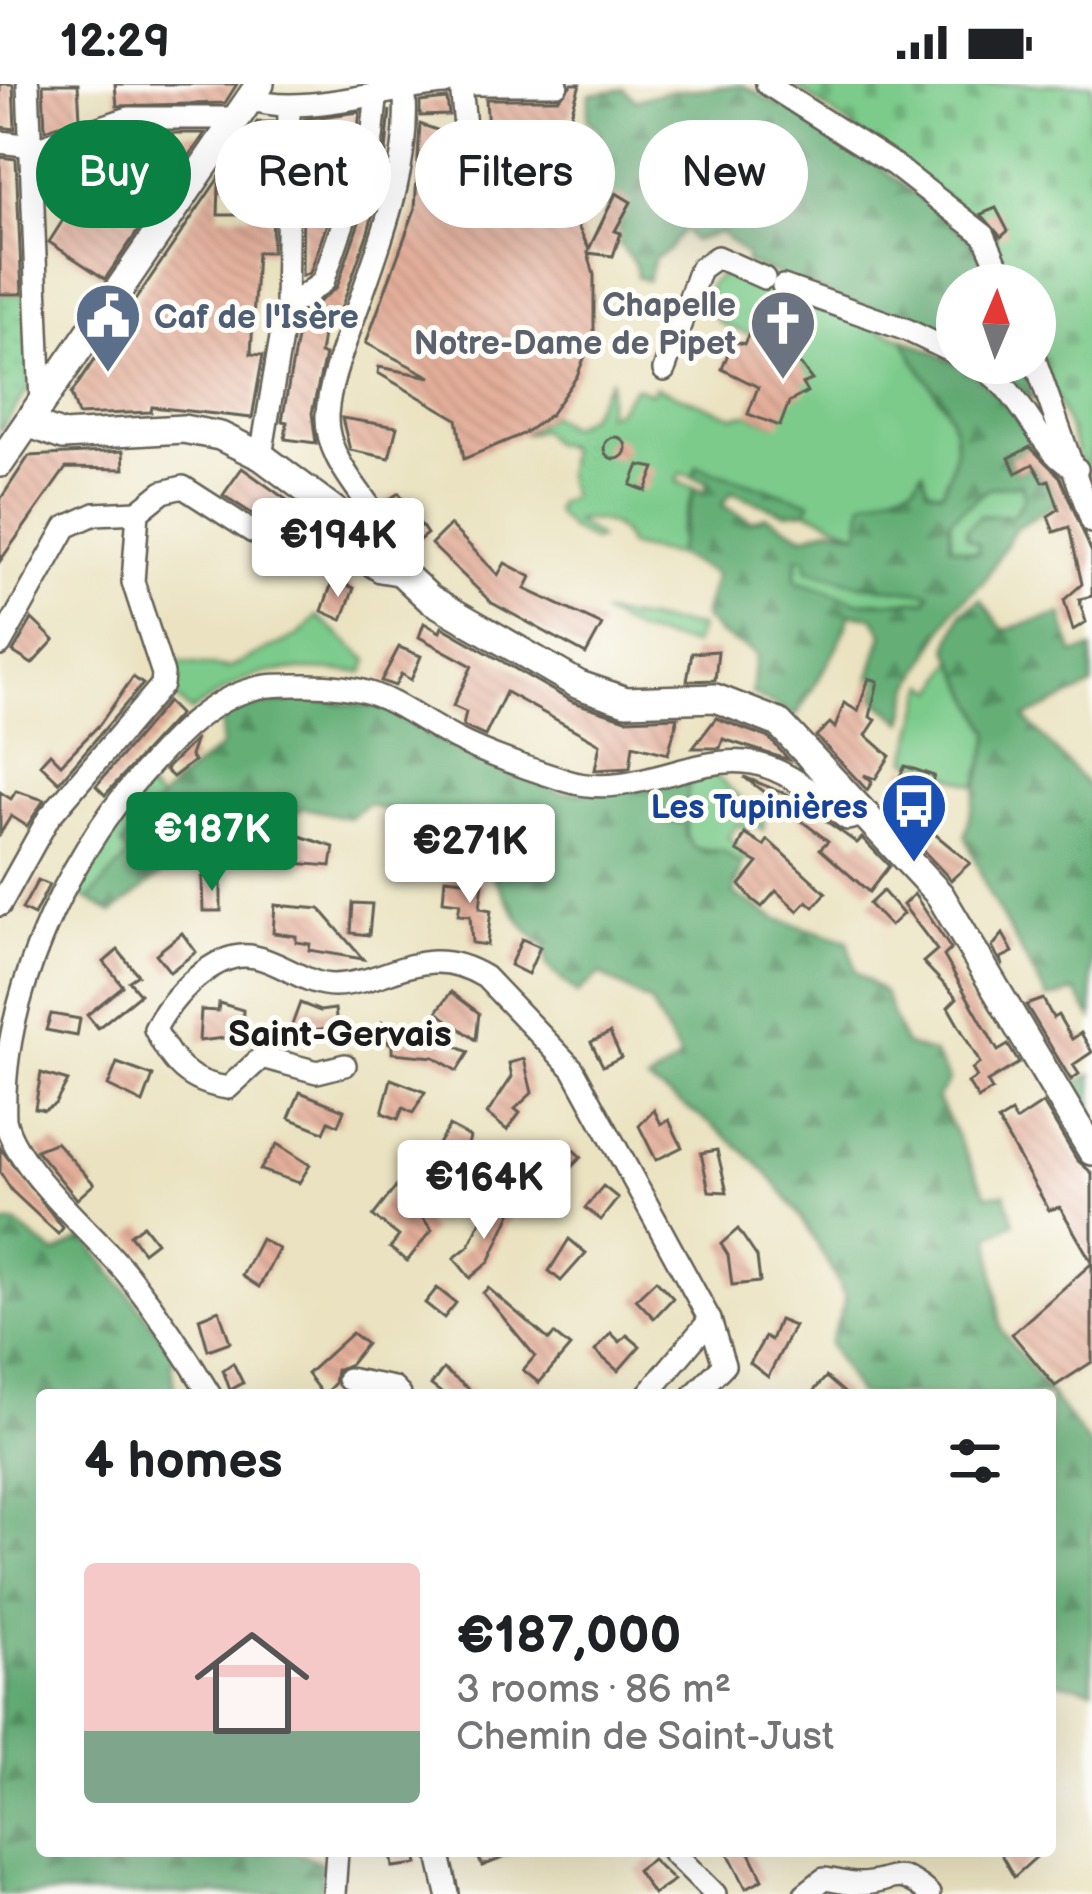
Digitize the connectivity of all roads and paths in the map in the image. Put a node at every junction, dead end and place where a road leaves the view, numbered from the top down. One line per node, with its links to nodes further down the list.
1 (28, 84): 12 (street)
2 (445, 84): 6 (street)
3 (465, 84): 4 (street); 10 (street)
4 (557, 84)
5 (767, 84): 13 (street)
6 (404, 85): 7 (street); 25 (street)
7 (377, 91): 9 (street); 14 (street)
8 (249, 100): 9 (street); 12 (street); 19 (main road)
9 (290, 109): 14 (street)
10 (466, 120)
11 (0, 142): 12 (street)
12 (29, 142): 19 (street)
13 (997, 264)
14 (286, 308): 20 (street)
15 (936, 344): 16 (street)
16 (664, 370)
17 (1005, 384): 22 (street)
18 (1044, 384): 22 (street)
19 (34, 413): 20 (main road); 21 (main road)
20 (261, 456): 25 (main road)
21 (2, 457)
22 (1077, 469): 24 (street)
23 (138, 512): 25 (street); 26 (street); 28 (street)
24 (1092, 522)
25 (400, 569): 27 (main road)
26 (0, 645)
27 (868, 814): 30 (street); 31 (main road)
28 (0, 905)
29 (346, 1065): 32 (street)
30 (1, 1102): 34 (street)
31 (1092, 1151)
32 (710, 1320): 36 (street); 37 (street)
33 (348, 1379): 35 (street)
34 (206, 1389)
35 (394, 1389)
36 (652, 1389)
37 (700, 1389)
38 (337, 1857): 42 (street)
39 (439, 1857): 43 (street)
40 (678, 1857): 44 (street)
41 (891, 1863): 45 (street); 46 (street)
42 (334, 1894)
43 (448, 1894)
44 (715, 1894)
45 (805, 1894)
46 (929, 1894)

